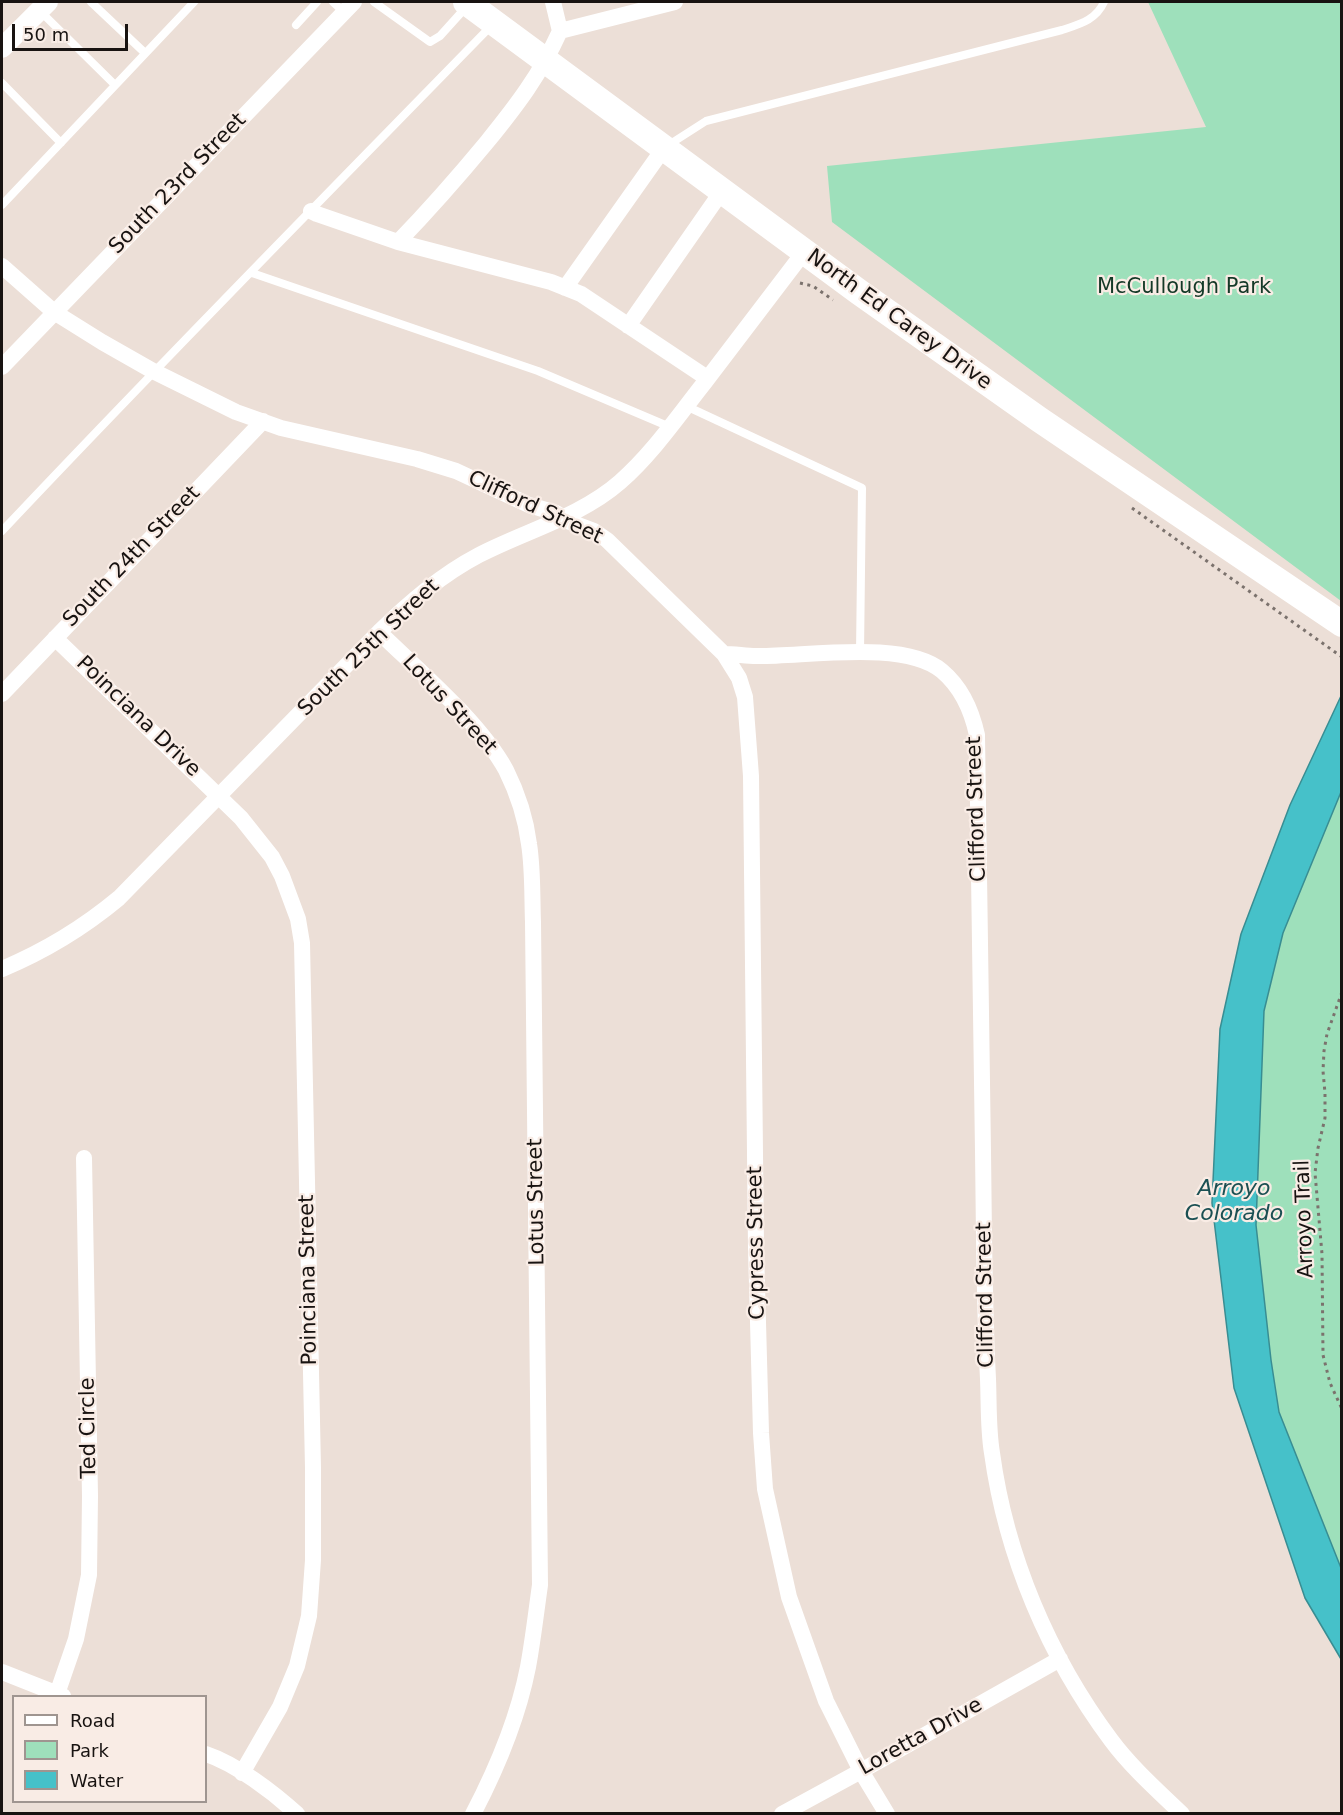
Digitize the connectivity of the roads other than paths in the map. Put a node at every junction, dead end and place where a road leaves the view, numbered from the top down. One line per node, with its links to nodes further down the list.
1 (194, 2): 15 (lane)
2 (316, 2): 12 (lane)
3 (374, 2): 8 (lane)
4 (553, 2): 13 (street)
5 (675, 2): 13 (street)
6 (1104, 2): 20 (lane)
7 (97, 3): 15 (lane)
8 (467, 3): 11 (main road, North Ed Carey Drive)
9 (344, 5): 29 (street, South 23rd Street)
10 (43, 6): 14 (street); 18 (lane)
11 (495, 22): 16 (main road, North Ed Carey Drive); 23 (lane)
12 (296, 25)
13 (560, 31): 16 (street)
14 (2, 48)
15 (145, 53): 18 (lane)
16 (546, 60): 20 (main road, North Ed Carey Drive); 24 (street)
17 (2, 83): 19 (lane)
18 (115, 85): 19 (lane)
19 (61, 143): 22 (lane)
20 (664, 148): 21 (main road, North Ed Carey Drive); 28 (street)
21 (722, 191): 25 (main road, North Ed Carey Drive); 30 (street)
22 (2, 205)
23 (311, 211): 24 (street); 27 (lane)
24 (398, 242): 28 (street)
25 (804, 252): 33 (street, South 25th Street); 39 (main road, North Ed Carey Drive)
26 (2, 266): 29 (street, Clifford Street)
27 (252, 273): 32 (lane); 36 (lane)
28 (565, 288): 30 (street)
29 (54, 312): 31 (street, South 23rd Street); 32 (street, Clifford Street)
30 (628, 326): 33 (street)
31 (2, 367)
32 (153, 371): 35 (street, Clifford Street); 38 (lane)
33 (707, 378): 34 (street, South 25th Street)
34 (686, 406): 36 (street, South 25th Street); 42 (lane)
35 (263, 421): 37 (street, Clifford Street); 41 (street, South 24th Street)
36 (670, 427): 37 (street, South 25th Street)
37 (562, 517): 40 (street, South 25th Street); 43 (street, Clifford Street)
38 (2, 531)
39 (1341, 624)
40 (379, 632): 45 (street, South 25th Street); 55 (street, Lotus Street)
41 (55, 638): 44 (street, South 24th Street); 45 (street, Poinciana Drive)
42 (860, 653): 43 (street, Clifford Street); 48 (street, Clifford Street)
43 (724, 654): 52 (street, Cypress Street)
44 (2, 694)
45 (220, 797): 46 (street, South 25th Street); 53 (street, Poinciana Street)
46 (2, 969)
47 (84, 1158): 50 (street, Ted Circle)
48 (1060, 1659): 52 (street, Loretta Drive); 58 (street, Clifford Street)
49 (2, 1672): 50 (street)
50 (60, 1695)
51 (207, 1755): 53 (street)
52 (861, 1771): 56 (street, Loretta Drive); 57 (street, Cypress Street)
53 (242, 1773): 54 (street)
54 (297, 1814)
55 (473, 1814)
56 (782, 1814)
57 (887, 1814)
58 (1182, 1814)

